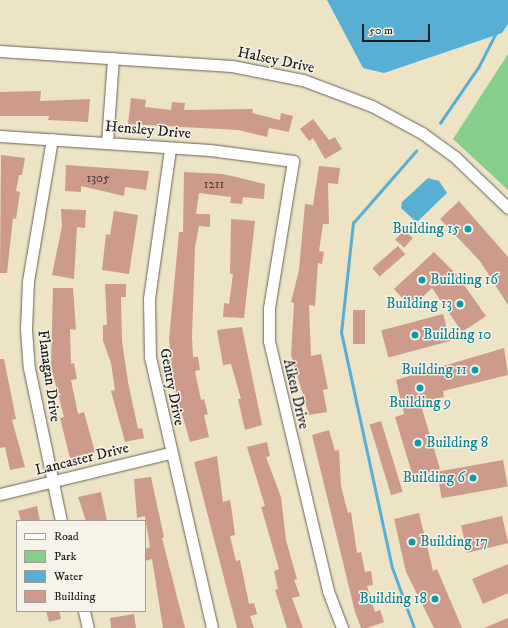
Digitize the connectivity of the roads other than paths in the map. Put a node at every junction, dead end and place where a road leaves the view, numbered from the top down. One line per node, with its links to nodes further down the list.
1 (0, 51): 2 (street, Halsey Drive)
2 (112, 58): 5 (street); 8 (street, Halsey Drive)
3 (0, 136): 4 (street, Hensley Drive)
4 (52, 139): 5 (street, Hensley Drive); 10 (street, Flanagan Drive)
5 (106, 142): 6 (street, Hensley Drive)
6 (170, 148): 7 (street, Hensley Drive); 9 (street, Gentry Drive)
7 (293, 161): 16 (street, Aiken Drive)
8 (508, 208)
9 (170, 453): 10 (street, Lancaster Drive); 15 (street, Gentry Drive)
10 (54, 482): 11 (street, Lancaster Drive); 12 (street, Flanagan Drive)
11 (0, 494)
12 (61, 520)
13 (84, 612): 14 (street)
14 (88, 628)
15 (212, 628)
16 (342, 628)

